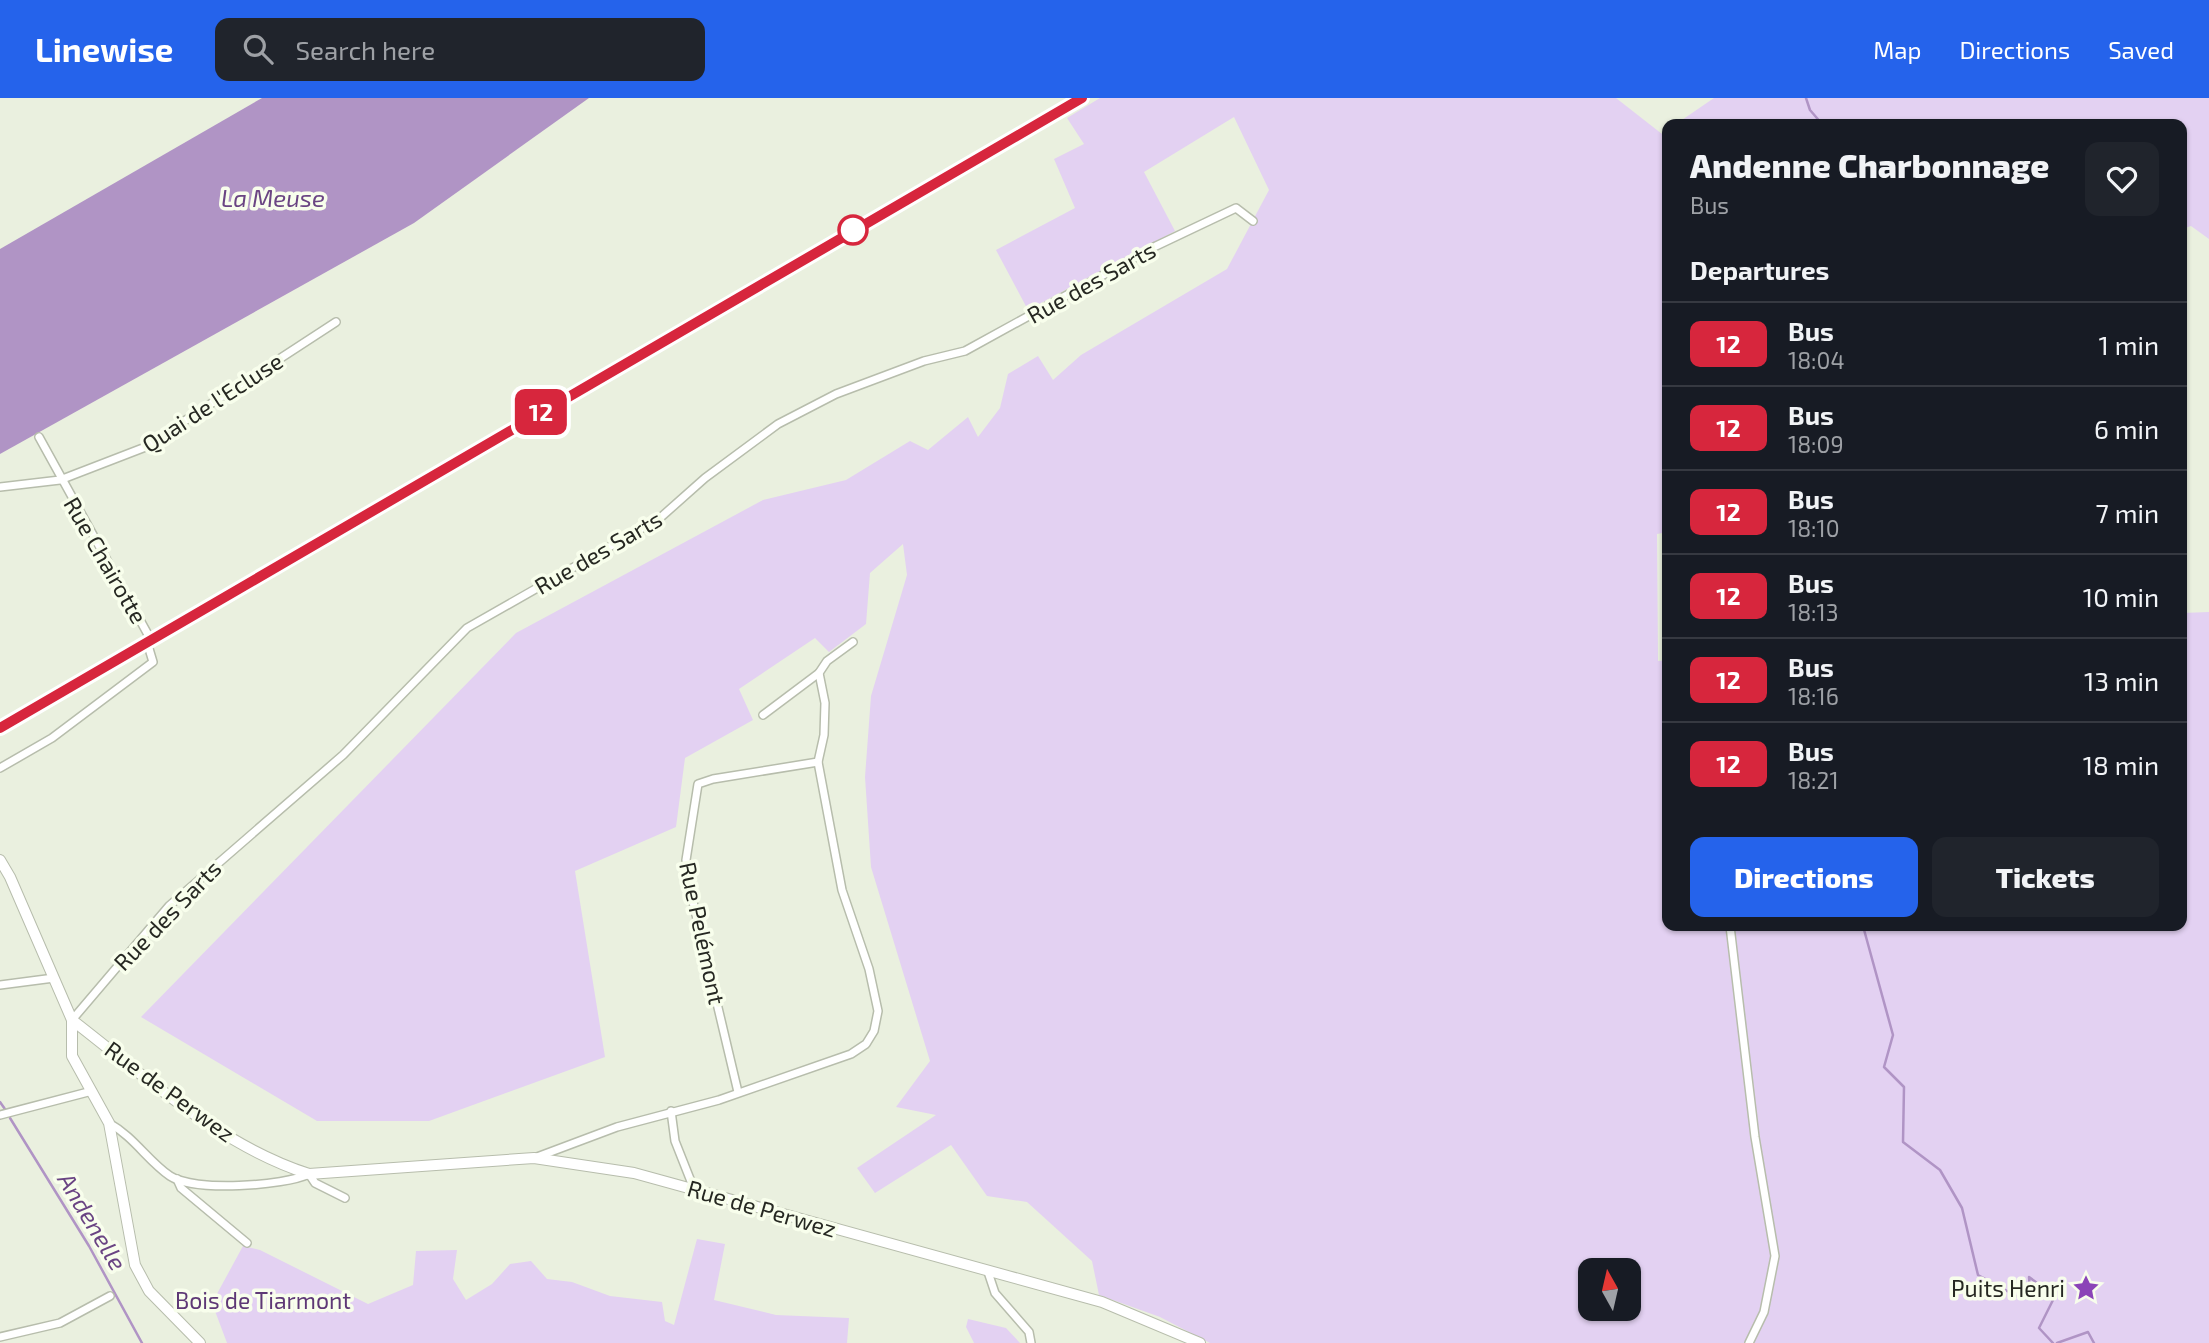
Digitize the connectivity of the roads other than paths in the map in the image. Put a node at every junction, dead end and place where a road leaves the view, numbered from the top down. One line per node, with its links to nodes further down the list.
1 (1082, 98): 7 (main road)
2 (1253, 221): 18 (street, Rue des Sarts)
3 (336, 322): 5 (street, Quai de l'Ecluse)
4 (39, 437): 5 (street, Rue Chairotte)
5 (60, 480): 6 (street, Quai de l'Ecluse); 7 (street, Rue Chairotte)
6 (0, 487)
7 (149, 641): 11 (main road); 13 (street)
8 (853, 642): 9 (street)
9 (819, 673): 10 (street); 12 (street)
10 (763, 715)
11 (0, 728)
12 (818, 762): 20 (street); 20 (street, Rue Pelémont)
13 (0, 768)
14 (0, 860): 16 (street)
15 (1731, 931): 36 (street)
16 (54, 978): 17 (street); 18 (street)
17 (0, 985)
18 (72, 1020): 19 (street); 25 (street, Rue de Perwez)
19 (92, 1091): 22 (street); 23 (street)
20 (738, 1093): 21 (street)
21 (671, 1111): 24 (street); 27 (street)
22 (0, 1115)
23 (109, 1123): 26 (street); 33 (street)
24 (534, 1158): 25 (street, Rue de Perwez); 27 (street, Rue de Perwez)
25 (309, 1174): 26 (street); 28 (street, Rue de Perwez)
26 (177, 1179): 29 (street)
27 (694, 1189): 30 (street, Rue de Perwez)
28 (345, 1198)
29 (247, 1243)
30 (988, 1272): 34 (street); 35 (street, Rue de Perwez)
31 (110, 1296): 32 (street)
32 (0, 1337)
33 (200, 1343)
34 (1031, 1343)
35 (1200, 1343)
36 (1749, 1343)

